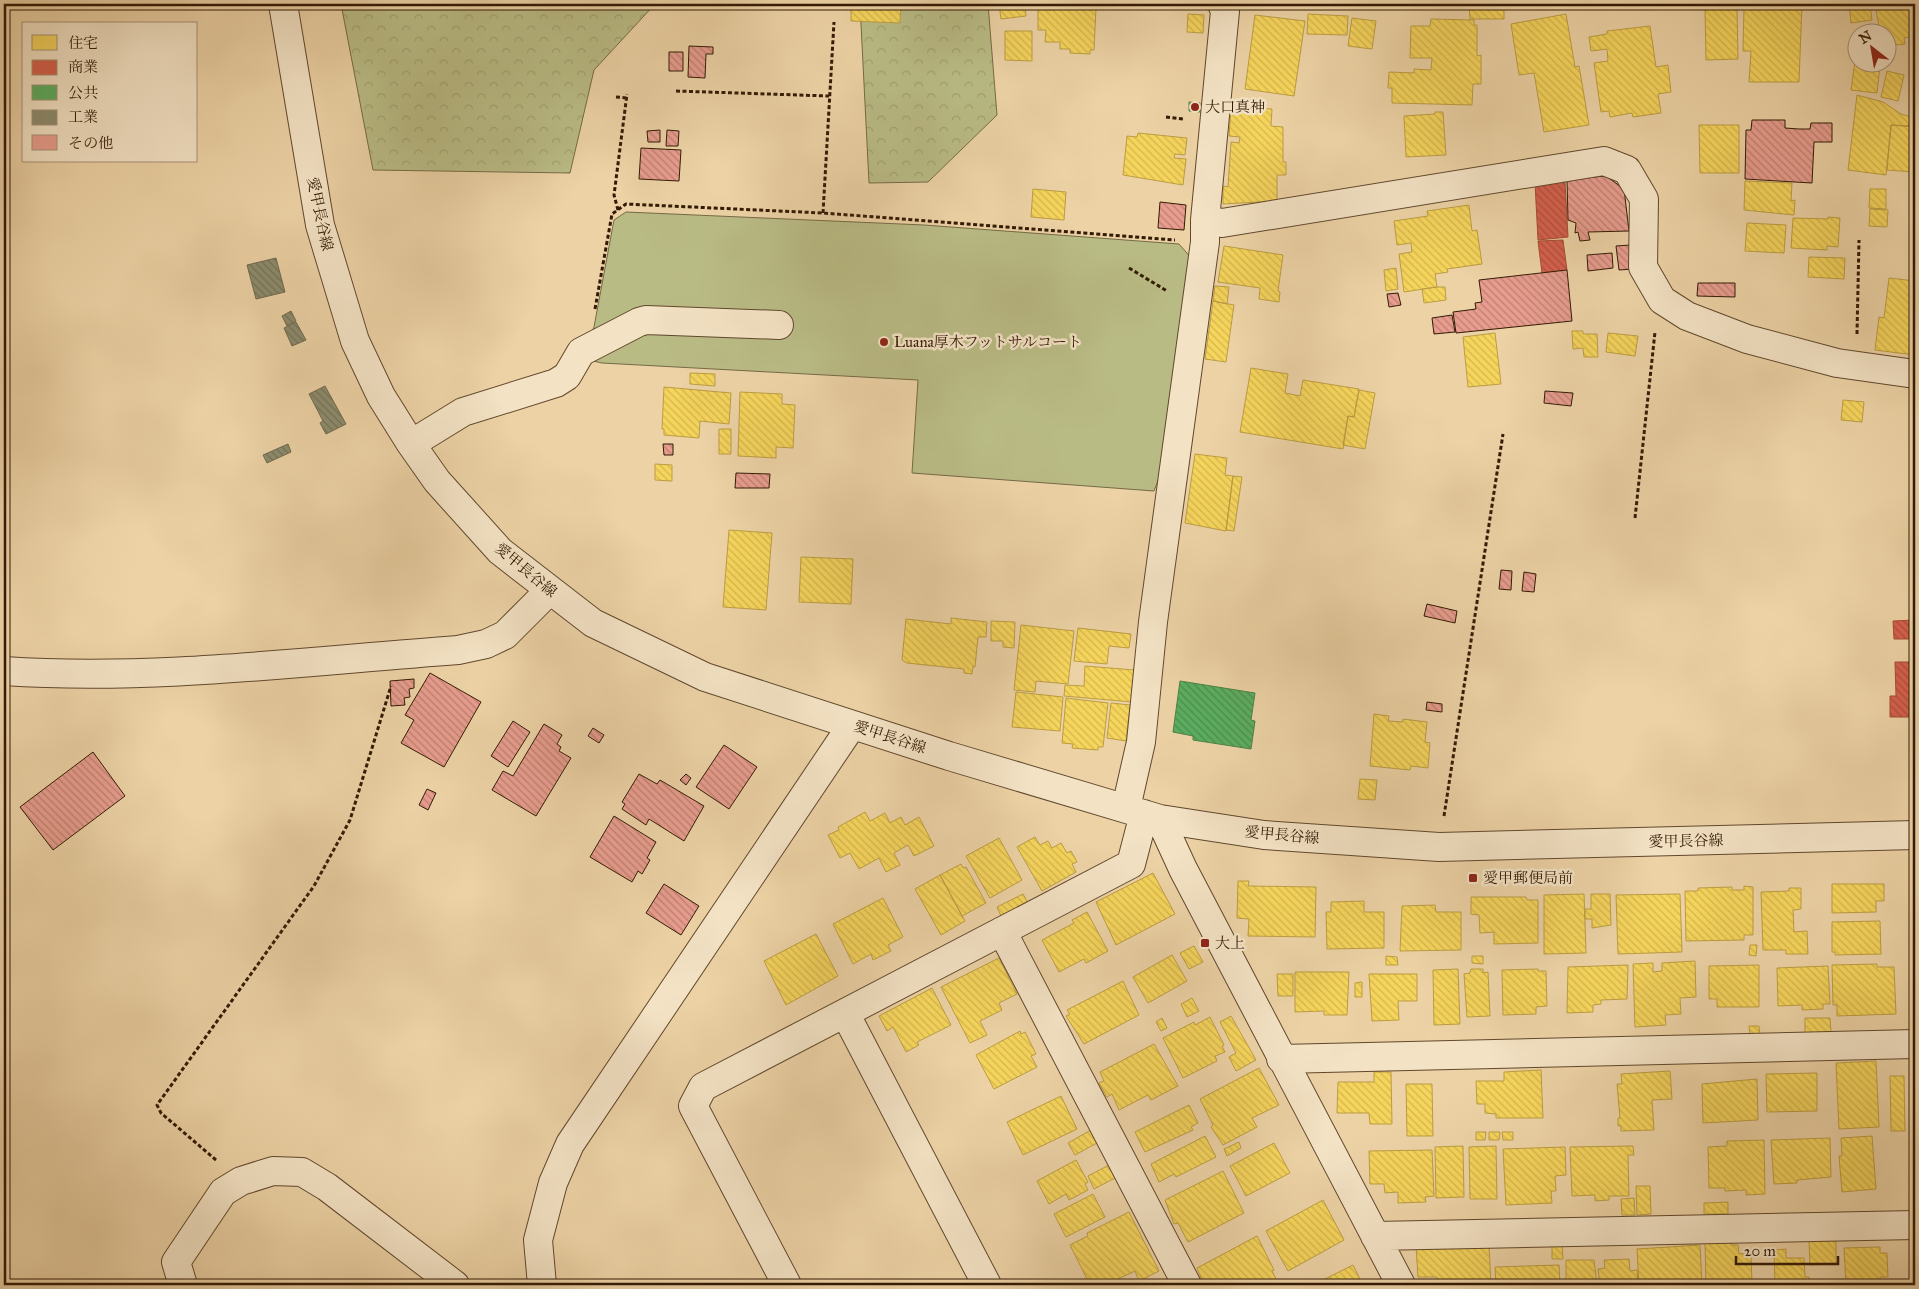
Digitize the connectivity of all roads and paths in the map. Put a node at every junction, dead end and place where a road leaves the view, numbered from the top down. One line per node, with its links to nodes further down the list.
1 (283, 4): 19 (street, 愛甲長谷線)
2 (1222, 4): 9 (street)
3 (834, 22): 5 (path)
4 (676, 91): 5 (path)
5 (829, 96): 8 (path)
6 (616, 97): 7 (path)
7 (618, 210): 8 (path); 15 (path)
8 (823, 213): 9 (path)
9 (1205, 231): 12 (street); 13 (street)
10 (1860, 240): 16 (path)
11 (1129, 268): 12 (path)
12 (1196, 298): 25 (street)
13 (1662, 300): 16 (street); 20 (path)
14 (779, 325): 15 (street)
15 (581, 352): 19 (street)
16 (1856, 365): 17 (street)
17 (1915, 374)
18 (1503, 434): 27 (path)
19 (411, 444): 21 (street, 愛甲長谷線)
20 (1635, 518)
21 (549, 591): 22 (street); 24 (street, 愛甲長谷線)
22 (401, 654): 23 (street); 32 (path)
23 (4, 671)
24 (852, 725): 25 (street, 愛甲長谷線); 35 (street)
25 (1143, 813): 27 (street, 愛甲長谷線); 28 (street); 31 (street)
26 (1915, 836): 27 (street, 愛甲長谷線)
27 (1439, 847)
28 (1002, 931): 29 (street); 42 (street)
29 (844, 1013): 40 (street); 41 (street)
30 (1915, 1044): 31 (street)
31 (1281, 1059): 34 (street)
32 (241, 1181): 37 (street); 38 (street)
33 (1915, 1225): 34 (street)
34 (1375, 1236): 43 (street)
35 (547, 1281)
36 (589, 1282): 39 (path)
37 (183, 1285)
38 (455, 1285)
39 (586, 1285)
40 (787, 1285)
41 (987, 1285)
42 (1188, 1285)
43 (1401, 1285)

